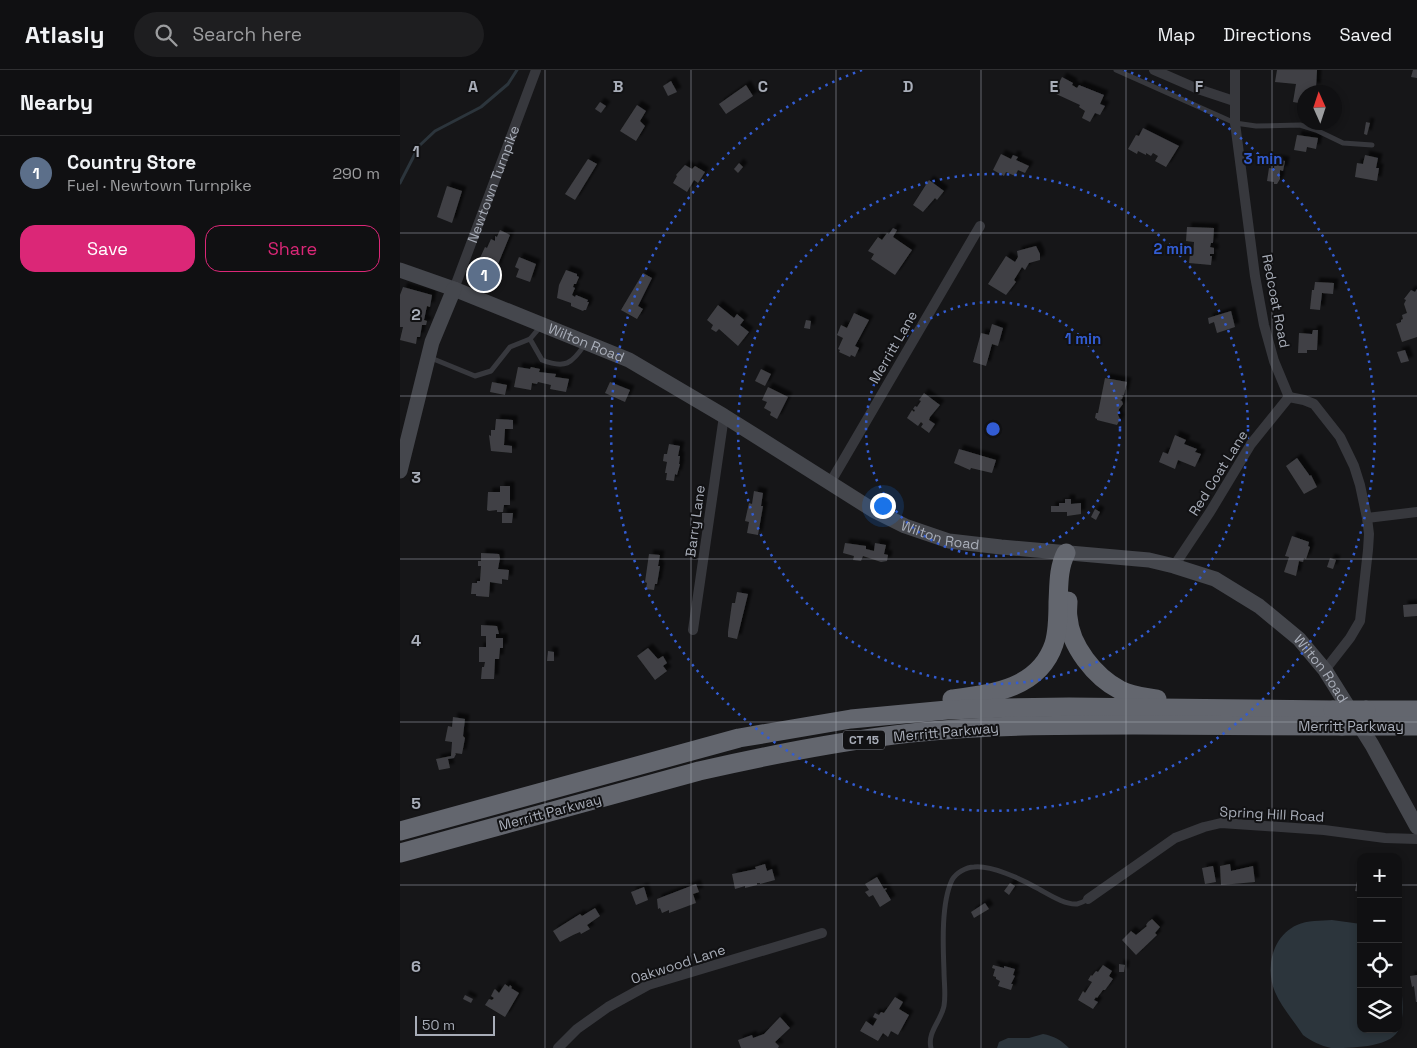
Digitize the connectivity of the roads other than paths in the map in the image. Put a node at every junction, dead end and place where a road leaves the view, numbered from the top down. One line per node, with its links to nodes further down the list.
1 (536, 70): 10 (street, Newtown Turnpike)
2 (1116, 70): 6 (lane)
3 (1154, 70): 5 (street)
4 (1236, 70): 5 (street, Redcoat Road)
5 (1234, 101): 6 (street, Redcoat Road)
6 (1235, 123): 7 (lane); 15 (street, Redcoat Road)
7 (1372, 145)
8 (980, 226): 18 (street, Merritt Lane)
9 (400, 270): 10 (main road, Wilton Road)
10 (454, 289): 11 (main road, Wilton Road); 14 (main road, Newtown Turnpike)
11 (542, 324): 12 (lane); 13 (main road, Wilton Road)
12 (530, 339): 13 (lane); 14 (lane)
13 (587, 342): 16 (main road, Wilton Road)
14 (428, 356): 17 (main road, Newtown Turnpike)
15 (1289, 397): 20 (street); 22 (street, Red Coat Lane)
16 (724, 416): 18 (main road, Wilton Road); 23 (street, Barry Lane)
17 (400, 471)
18 (830, 483): 21 (main road, Wilton Road)
19 (1417, 512): 20 (street)
20 (1367, 518): 24 (street)
21 (1066, 553): 22 (main road, Wilton Road); 25 (highway); 30 (highway)
22 (1174, 566): 24 (main road, Wilton Road)
23 (693, 630)
24 (1325, 670): 31 (main road, Wilton Road)
25 (1261, 710): 27 (highway, Merritt Parkway / CT 15); 30 (highway, Merritt Parkway / CT 15)
26 (1417, 710): 28 (highway, Merritt Parkway / CT 15)
27 (1337, 718): 28 (highway, Merritt Parkway / CT 15, bridge); 34 (highway, Merritt Parkway / CT 15)
28 (1368, 718): 29 (highway, Merritt Parkway / CT 15)
29 (1417, 726)
30 (739, 738): 32 (highway, Merritt Parkway / CT 15)
31 (1417, 827)
32 (400, 831)
33 (1417, 839): 35 (street, Spring Hill Road)
34 (400, 853)
35 (1088, 899): 38 (lane)
36 (822, 933): 37 (street, Oakwood Lane)
37 (558, 1048)
38 (931, 1048)

